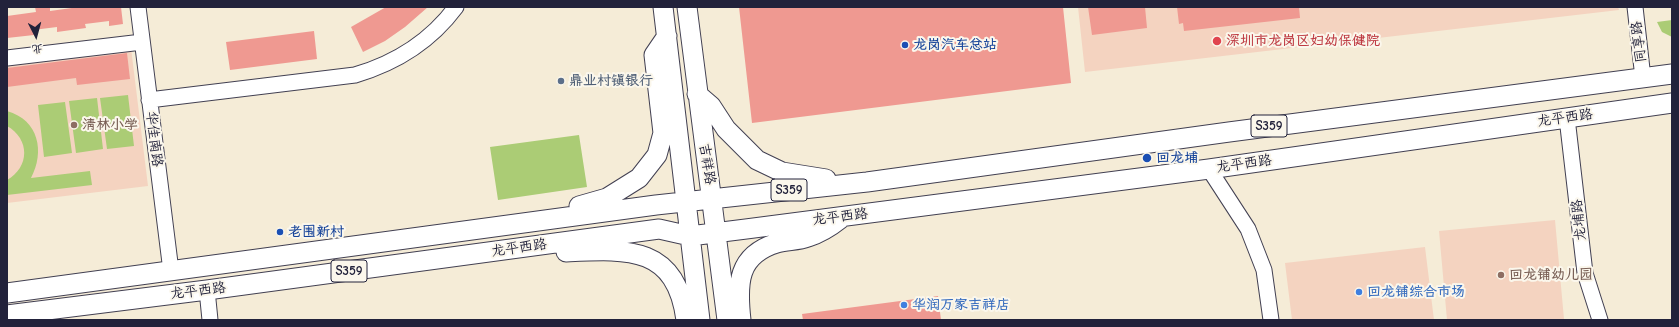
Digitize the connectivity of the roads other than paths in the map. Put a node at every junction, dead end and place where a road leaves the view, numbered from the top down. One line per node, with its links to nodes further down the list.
1 (138, 7): 7 (street, 华佳南路)
2 (456, 7): 12 (street)
3 (663, 7): 6 (main road, 吉祥路)
4 (687, 7): 11 (main road, 吉祥路)
5 (1635, 7): 10 (street, 同享路)
6 (666, 36): 18 (main road, 吉祥路); 20 (main road)
7 (142, 42): 8 (street); 12 (street, 华佳南路)
8 (7, 58)
9 (1672, 74): 10 (main road, 龙平西路 / S359)
10 (1643, 78): 16 (main road, 龙平西路 / S359)
11 (697, 94): 16 (main road); 17 (main road, 吉祥路)
12 (150, 100): 24 (street, 华佳南路)
13 (1672, 103): 14 (main road, 龙平西路 / S359)
14 (1567, 118): 15 (main road, 龙平西路 / S359); 34 (street, 龙埔路)
15 (1209, 169): 19 (main road, 龙平西路 / S359); 33 (street)
16 (867, 182): 17 (main road, 龙平西路 / S359)
17 (712, 198): 18 (main road, 龙平西路 / S359); 21 (main road, 吉祥路)
18 (686, 202): 20 (main road, 龙平西路 / S359); 22 (main road, 吉祥路)
19 (845, 216): 21 (main road, 龙平西路 / S359); 32 (main road)
20 (522, 223): 24 (main road, 龙平西路 / S359)
21 (716, 232): 22 (main road, 龙平西路 / S359); 31 (main road, 吉祥路)
22 (690, 236): 23 (main road, 龙平西路 / S359); 30 (main road, 吉祥路)
23 (530, 246): 25 (main road, 龙平西路 / S359); 29 (main road)
24 (171, 271): 26 (main road, 龙平西路 / S359)
25 (207, 290): 27 (main road, 龙平西路 / S359); 28 (street)
26 (7, 293)
27 (7, 315)
28 (210, 320)
29 (686, 320)
30 (700, 320)
31 (727, 320)
32 (741, 320)
33 (1271, 320)
34 (1600, 320)

